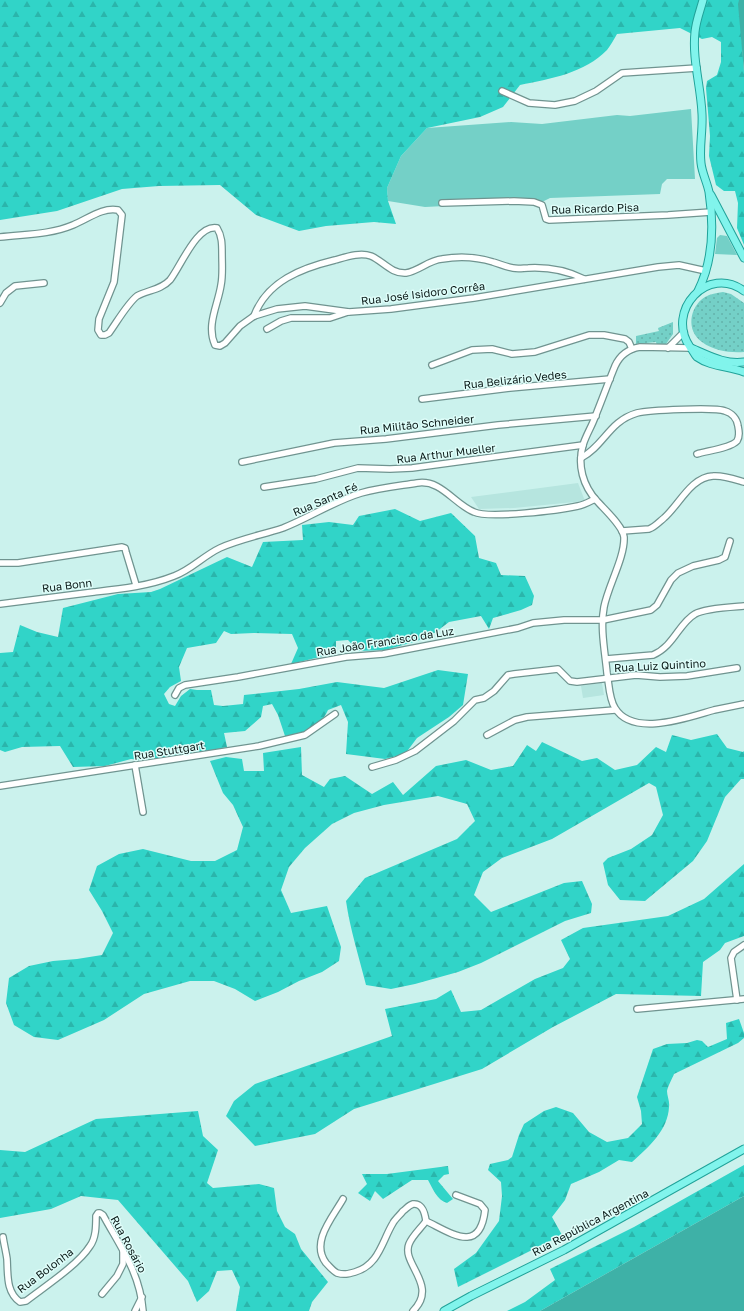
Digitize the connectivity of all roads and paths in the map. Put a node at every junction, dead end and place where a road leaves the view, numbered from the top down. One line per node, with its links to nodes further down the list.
1 (703, 0): 2 (main road)
2 (697, 68): 3 (street); 4 (main road)
3 (502, 91)
4 (709, 191): 6 (main road); 8 (main road)
5 (442, 203): 6 (street, Rua Ricardo Pisa)
6 (712, 212): 7 (main road)
7 (712, 231): 8 (main road); 11 (main road)
8 (731, 232): 10 (main road)
9 (0, 237): 18 (street, Rua José Isidoro Corrêa)
10 (744, 258)
11 (706, 271): 12 (street, Rua José Isidoro Corrêa); 14 (main road)
12 (584, 279): 17 (street, Rua José Isidoro Corrêa); 18 (street)
13 (44, 283): 16 (street)
14 (698, 291): 15 (main road); 20 (main road)
15 (744, 291)
16 (0, 303)
17 (349, 312): 18 (street, Rua José Isidoro Corrêa); 19 (street)
18 (254, 316)
19 (267, 329)
20 (684, 332): 21 (street); 22 (main road)
21 (668, 348): 22 (street); 23 (street)
22 (691, 348): 24 (main road); 26 (main road)
23 (632, 349): 25 (street); 27 (street)
24 (744, 362)
25 (432, 365)
26 (744, 372)
27 (610, 379): 28 (street, Rua Belizário Vedes); 29 (street)
28 (422, 399)
29 (596, 416): 30 (street); 33 (street, Rua Militão Schneider)
30 (583, 445): 32 (street); 35 (street, Rua Arthur Mueller)
31 (697, 454): 32 (street)
32 (581, 458): 36 (street)
33 (242, 462)
34 (744, 482): 37 (street)
35 (264, 487)
36 (595, 499): 37 (street); 40 (street, Rua Santa Fé)
37 (622, 531): 43 (street)
38 (730, 541): 43 (street, Rua João Francisco da Luz)
39 (0, 563): 40 (street)
40 (136, 585): 41 (street, Rua Bonn)
41 (0, 604)
42 (744, 606): 44 (street)
43 (603, 620): 44 (street); 47 (street, Rua João Francisco da Luz)
44 (606, 659): 46 (street)
45 (737, 668): 46 (street, Rua Luiz Quintino)
46 (608, 678): 49 (street); 53 (street, Rua Luiz Quintino)
47 (175, 695)
48 (744, 704): 49 (street)
49 (615, 710): 51 (street)
50 (335, 714): 52 (street, Rua Stuttgart)
51 (487, 736)
52 (136, 765): 54 (street, Rua Stuttgart); 55 (street)
53 (372, 767)
54 (0, 786)
55 (144, 812)
56 (744, 945): 58 (street)
57 (744, 999): 58 (street)
58 (737, 1000): 59 (street)
59 (637, 1009)
60 (744, 1149): 72 (main road, Rua República Argentina)
61 (456, 1195): 64 (street)
62 (343, 1199): 64 (street)
63 (98, 1213): 65 (street, Rua Bolonha); 66 (street, Rua Rosário)
64 (426, 1221): 71 (street)
65 (3, 1237)
66 (123, 1249): 67 (street); 68 (street, Rua Rosário)
67 (102, 1294)
68 (142, 1297): 69 (street); 70 (street, Rua Rosário)
69 (135, 1311)
70 (143, 1311)
71 (413, 1311)
72 (444, 1311)

